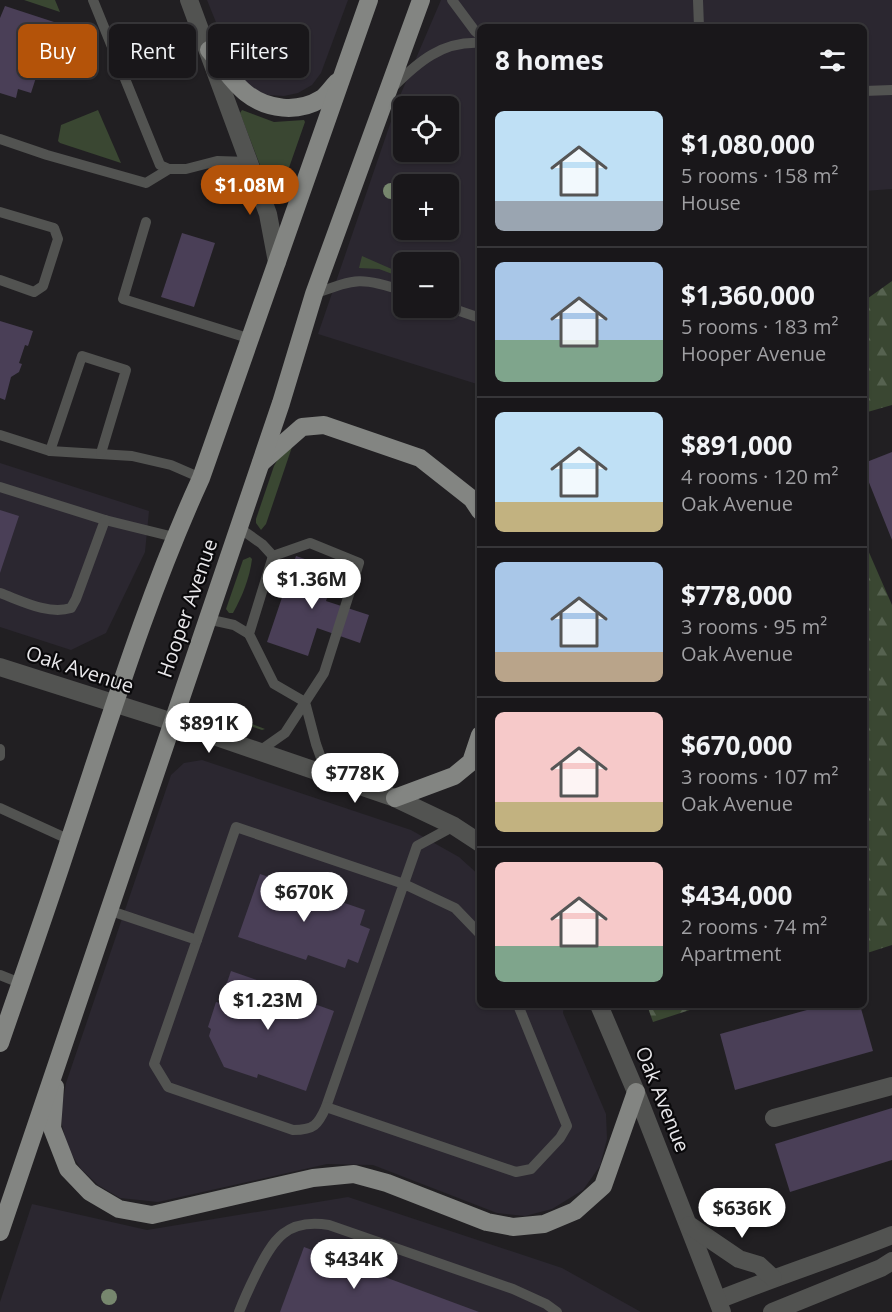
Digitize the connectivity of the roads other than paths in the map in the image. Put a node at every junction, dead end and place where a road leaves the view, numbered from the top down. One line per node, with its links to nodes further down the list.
1 (93, 0): 19 (lane)
2 (189, 0): 10 (street)
3 (369, 0): 13 (main road, Hooper Avenue)
4 (421, 0): 16 (main road, Hooper Avenue)
5 (452, 0): 8 (lane)
6 (698, 0): 7 (lane)
7 (699, 24)
8 (477, 33)
9 (477, 43): 16 (lane)
10 (208, 48)
11 (219, 78): 18 (street)
12 (233, 78): 13 (main road)
13 (340, 78): 22 (main road, Hooper Avenue)
14 (892, 90): 15 (lane)
15 (867, 91)
16 (386, 94): 25 (main road, Hooper Avenue)
17 (0, 140): 19 (lane)
18 (249, 162): 19 (lane); 22 (street)
19 (169, 169)
20 (0, 212): 23 (lane)
21 (146, 222): 28 (lane)
22 (277, 262): 28 (main road, Hooper Avenue)
23 (0, 280)
24 (393, 287): 25 (lane)
25 (314, 294): 32 (main road, Hooper Avenue)
26 (459, 311): 27 (lane)
27 (477, 317)
28 (250, 339): 33 (main road, Hooper Avenue)
29 (0, 435): 30 (lane)
30 (50, 451): 31 (lane); 31 (lane)
31 (101, 453): 33 (lane)
32 (260, 464): 35 (main road); 37 (main road, Hooper Avenue)
33 (201, 478): 38 (main road, Hooper Avenue)
34 (0, 486): 36 (lane)
35 (477, 507)
36 (105, 519): 38 (lane); 40 (lane)
37 (238, 527): 39 (lane); 41 (main road, Hooper Avenue)
38 (174, 537): 45 (main road, Hooper Avenue)
39 (273, 556): 42 (lane); 44 (lane)
40 (0, 593)
41 (207, 619): 42 (lane); 46 (main road, Hooper Avenue)
42 (249, 634): 44 (lane)
43 (0, 667): 45 (street, Oak Avenue)
44 (305, 702): 49 (lane); 51 (lane)
45 (113, 704): 46 (street, Oak Avenue); 55 (main road, Hooper Avenue)
46 (173, 722): 49 (street, Oak Avenue); 58 (main road, Hooper Avenue)
47 (477, 744): 52 (main road)
48 (0, 749): 50 (lane)
49 (258, 752): 51 (street, Oak Avenue)
50 (0, 756)
51 (327, 775): 52 (street, Oak Avenue)
52 (395, 798): 54 (street, Oak Avenue)
53 (0, 808): 55 (lane)
54 (454, 826): 56 (street, Oak Avenue); 57 (lane)
55 (70, 840): 62 (main road, Hooper Avenue)
56 (477, 841)
57 (404, 884): 59 (lane); 60 (lane); 69 (lane)
58 (108, 910): 60 (lane); 66 (main road, Hooper Avenue)
59 (477, 931)
60 (196, 940): 69 (lane)
61 (0, 975): 62 (lane)
62 (20, 983): 65 (main road, Hooper Avenue)
63 (519, 1008): 69 (lane)
64 (600, 1008): 68 (street, Oak Avenue)
65 (0, 1043)
66 (56, 1064): 68 (main road); 72 (main road, Hooper Avenue)
67 (892, 1086): 70 (street)
68 (636, 1092): 71 (street, Oak Avenue)
69 (326, 1107)
70 (774, 1118)
71 (689, 1225): 75 (street); 76 (street, Oak Avenue)
72 (0, 1232)
73 (892, 1235): 75 (street)
74 (892, 1261): 79 (street)
75 (773, 1278): 76 (street)
76 (720, 1306)
77 (239, 1312): 78 (lane)
78 (557, 1312)
79 (772, 1312)

